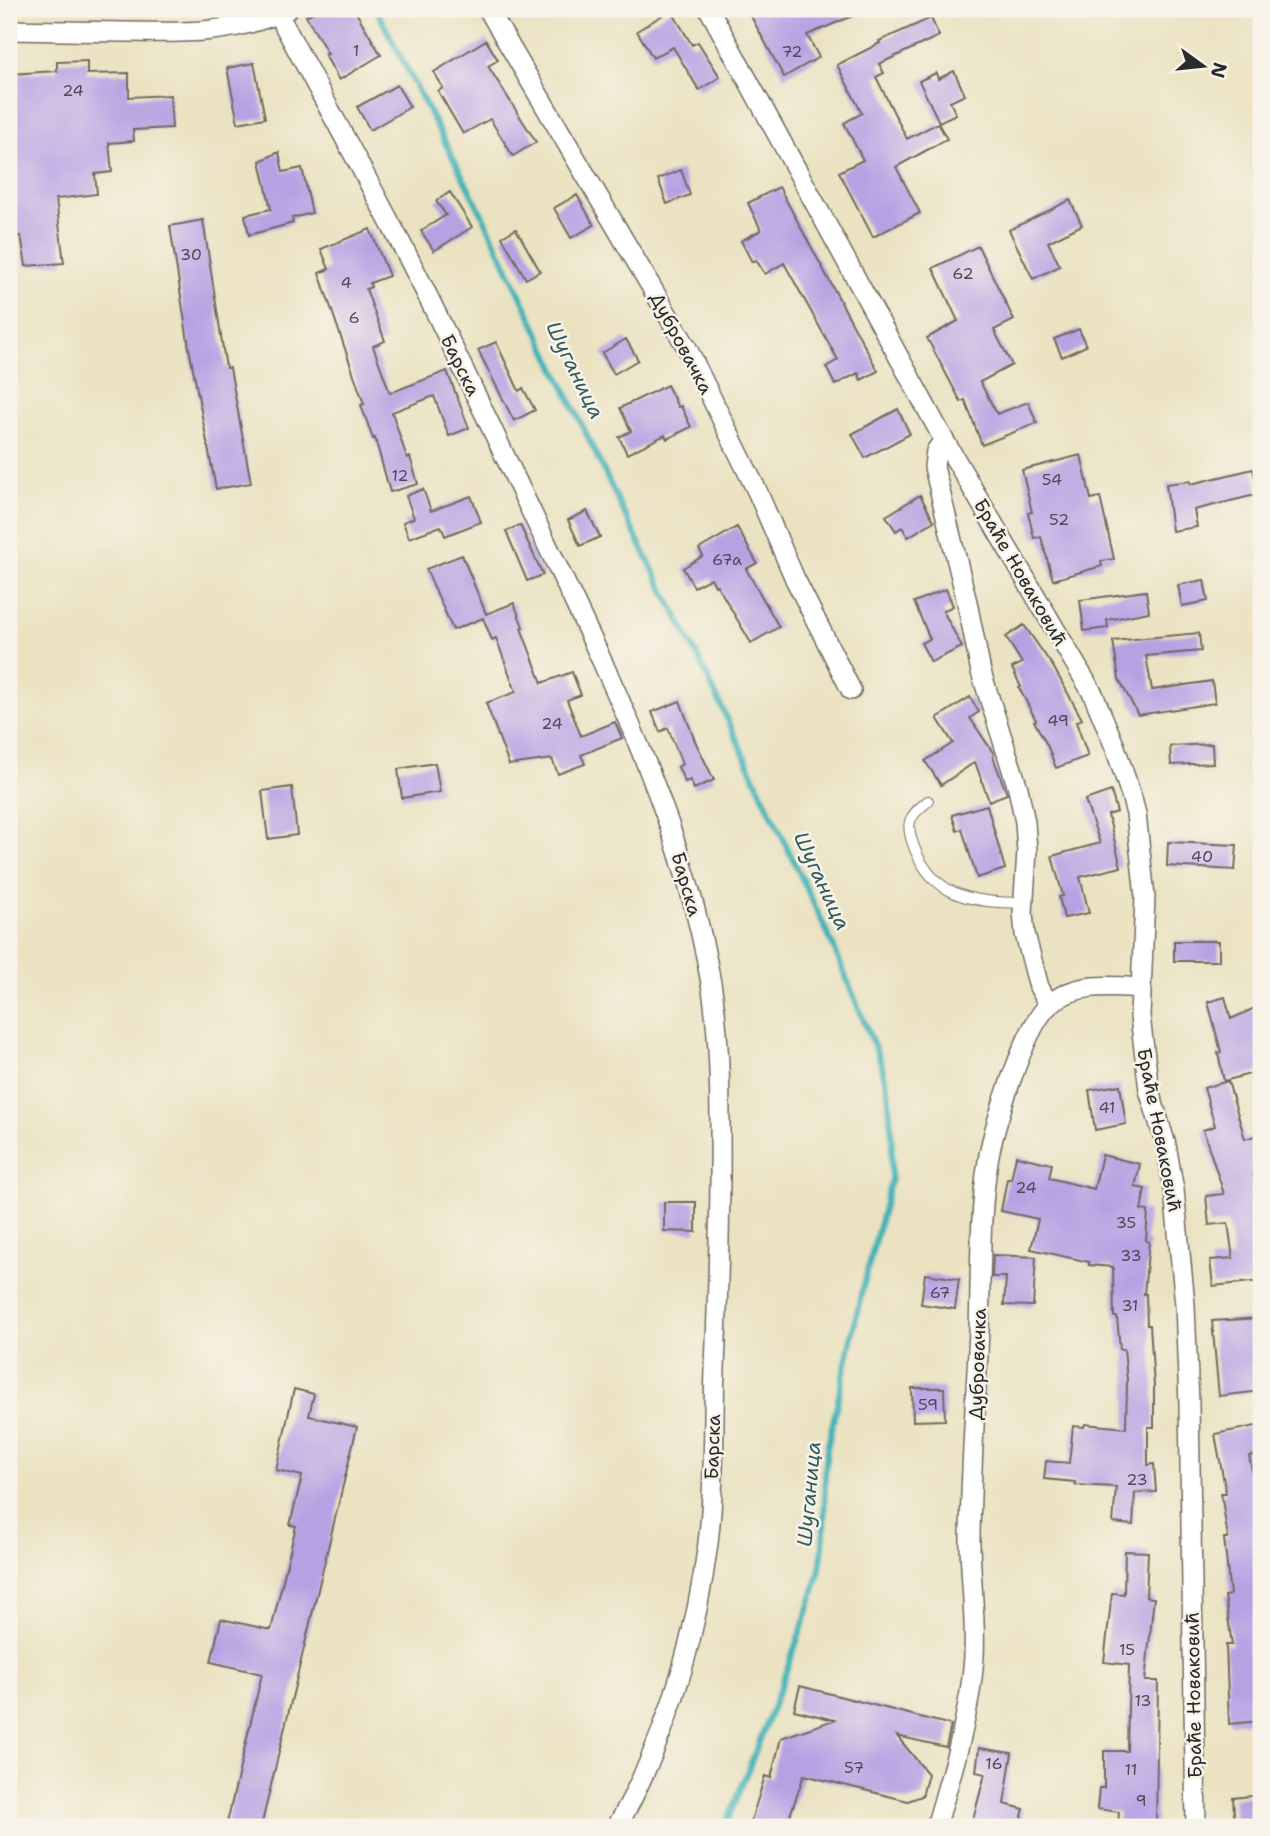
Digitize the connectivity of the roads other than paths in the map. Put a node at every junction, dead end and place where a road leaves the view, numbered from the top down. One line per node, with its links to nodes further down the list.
1 (488, 9): 6 (street, Дубровачка)
2 (709, 9): 5 (street, Браће Новаковић)
3 (284, 11): 4 (street); 11 (street, Барска)
4 (9, 30)
5 (944, 440): 8 (street, Браће Новаковић); 9 (street, Браће Новаковић)
6 (851, 690)
7 (928, 801): 8 (lane)
8 (1023, 903): 10 (street, Браће Новаковић)
9 (1140, 988): 10 (street); 13 (street, Браће Новаковић)
10 (1049, 1004): 12 (street, Дубровачка)
11 (617, 1827)
12 (936, 1827)
13 (1196, 1827)

